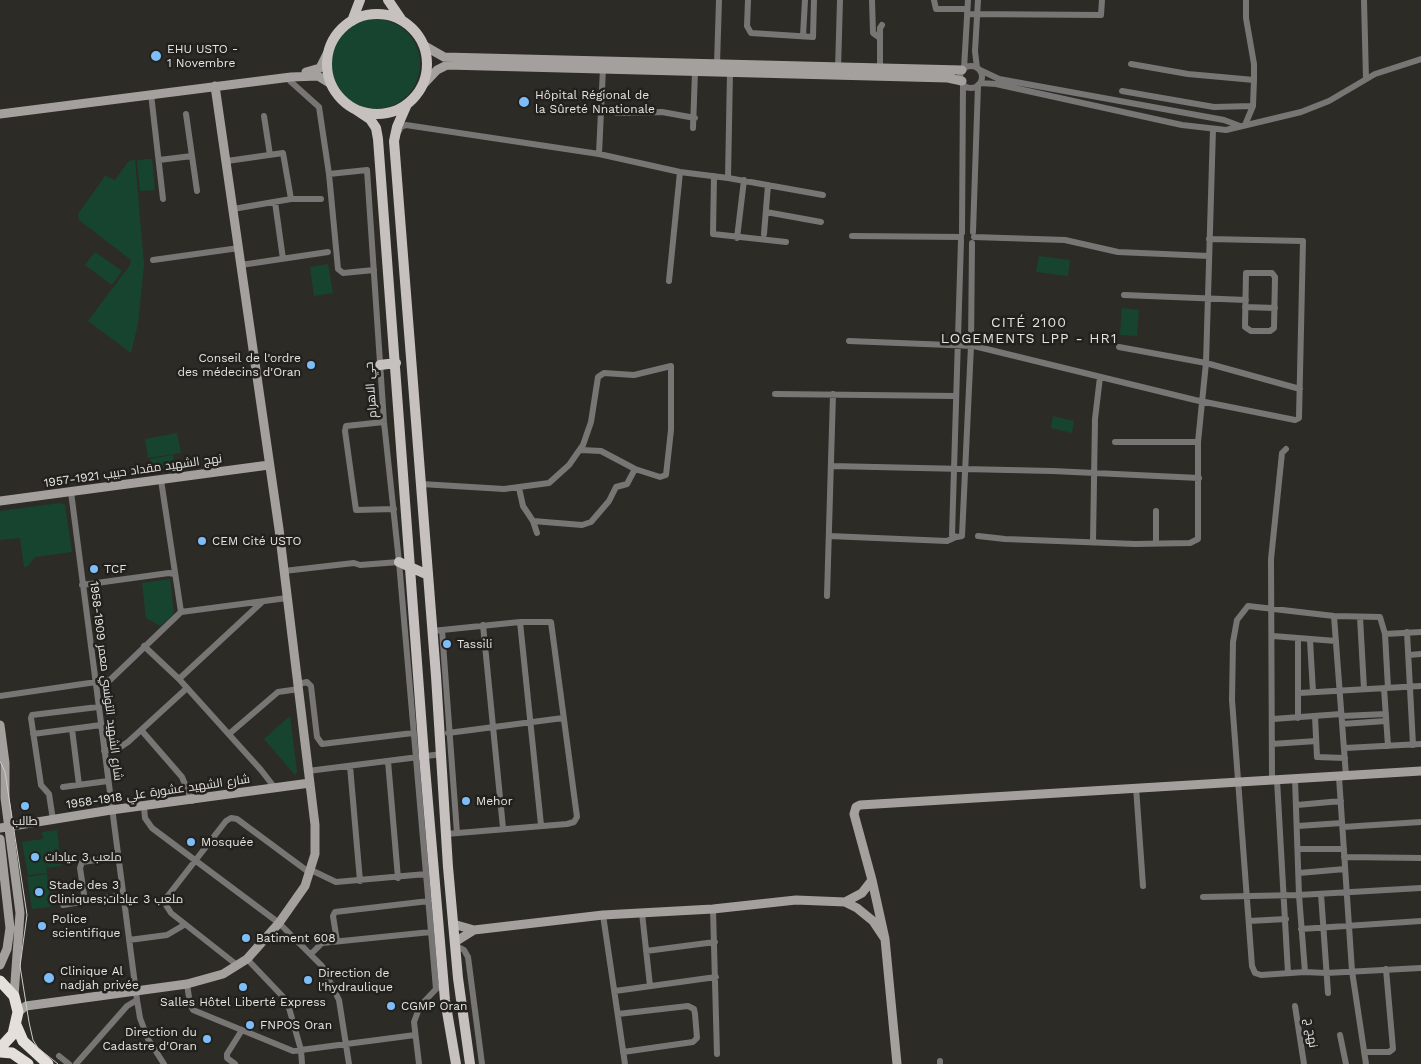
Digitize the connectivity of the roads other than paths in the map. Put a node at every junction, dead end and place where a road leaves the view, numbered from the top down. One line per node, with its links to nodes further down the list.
1 (360, 0): 17 (main road)
2 (388, 0): 18 (main road)
3 (719, 0): 26 (street)
4 (748, 0): 20 (street)
5 (805, 0): 20 (street)
6 (814, 0): 20 (street)
7 (840, 0): 33 (street)
8 (872, 0): 21 (street)
9 (934, 0): 15 (street)
10 (968, 0): 15 (street)
11 (978, 0): 16 (street)
12 (1102, 0): 16 (street)
13 (1246, 0): 38 (street)
14 (1364, 0): 37 (street)
15 (967, 12): 16 (street); 31 (street)
16 (978, 14): 30 (street)
17 (352, 21): 18 (main road); 23 (main road)
18 (404, 22): 22 (main road)
19 (882, 25): 21 (street)
20 (803, 36)
21 (880, 38): 35 (street)
22 (423, 44): 25 (street); 43 (main road)
23 (327, 54): 36 (street); 40 (main road)
24 (1421, 59): 37 (street)
25 (556, 64): 28 (street); 29 (street); 43 (street)
26 (717, 64): 28 (street); 33 (street)
27 (1131, 64): 38 (street)
28 (614, 65): 29 (street); 32 (street)
29 (603, 68): 48 (street)
30 (979, 69): 31 (street); 41 (street); 54 (street)
31 (963, 70): 35 (street); 39 (street)
32 (695, 71): 34 (street); 53 (street)
33 (838, 71): 34 (street); 35 (street)
34 (730, 72): 65 (street)
35 (880, 72): 39 (street)
36 (290, 77): 40 (street); 42 (street); 63 (street)
37 (1366, 79): 54 (street)
38 (1254, 80): 47 (street)
39 (962, 82): 41 (street); 79 (street)
40 (331, 84): 49 (main road)
41 (978, 84): 56 (street); 80 (street)
42 (215, 86): 45 (street); 61 (street)
43 (421, 87): 46 (main road)
44 (1122, 91): 47 (street)
45 (151, 94): 50 (street); 60 (street)
46 (407, 104): 49 (main road); 122 (main road)
47 (1252, 106): 54 (street)
48 (601, 108): 53 (street); 57 (street)
49 (355, 109): 100 (main road)
50 (0, 114)
51 (186, 114): 59 (street)
52 (264, 116): 58 (street)
53 (694, 118): 55 (street)
54 (1242, 125): 56 (street)
55 (694, 128)
56 (1213, 129): 82 (street)
57 (599, 154): 62 (street); 122 (street)
58 (270, 155): 61 (street); 71 (street)
59 (192, 156): 60 (street); 68 (street)
60 (159, 160): 70 (street)
61 (227, 161): 74 (street)
62 (680, 172): 64 (street); 91 (street)
63 (329, 174): 90 (street); 90 (street, حي الاهرام)
64 (714, 176): 65 (street); 81 (street)
65 (728, 178): 66 (street)
66 (744, 180): 67 (street); 81 (street)
67 (768, 185): 69 (street); 75 (street)
68 (197, 191)
69 (823, 195)
70 (163, 199)
71 (290, 199): 72 (street); 73 (street)
72 (321, 200)
73 (275, 202): 74 (street); 87 (street)
74 (233, 209): 84 (street)
75 (766, 212): 76 (street); 77 (street)
76 (821, 222)
77 (764, 234)
78 (852, 236): 79 (street)
79 (961, 237): 80 (street); 80 (street); 97 (street)
80 (973, 237): 86 (street); 98 (street)
81 (737, 238): 83 (street)
82 (1209, 239): 86 (street); 104 (street)
83 (786, 242)
84 (239, 248): 88 (street); 89 (street)
85 (328, 252): 87 (street)
86 (1208, 256): 93 (street)
87 (283, 259): 89 (street)
88 (153, 260)
89 (241, 265): 114 (street)
90 (374, 270): 102 (street, حي الاهرام)
91 (669, 281)
92 (1124, 295): 93 (street)
93 (1208, 299): 94 (street); 101 (street)
94 (1246, 304): 95 (street); 95 (street); 95 (street)
95 (1275, 308)
96 (848, 341): 97 (street)
97 (958, 345): 98 (street); 107 (street)
98 (971, 346): 103 (street); 118 (street)
99 (1119, 347): 101 (street)
100 (396, 363): 102 (main road); 136 (main road)
101 (1206, 363): 104 (street); 108 (street)
102 (380, 365): 109 (street, حي الاهرام)
103 (1100, 377): 108 (street); 119 (street)
104 (1300, 389): 108 (street)
105 (775, 394): 106 (street)
106 (833, 394): 107 (street); 115 (street)
107 (956, 396): 117 (street)
108 (1204, 401): 111 (street)
109 (384, 422): 126 (street, حي الاهرام); 126 (street)
110 (1115, 442): 111 (street)
111 (1198, 442): 120 (street)
112 (1286, 449): 144 (street)
113 (581, 450): 116 (street); 116 (street); 123 (street)
114 (269, 465): 121 (street, نهج الشهيد مقداد حبيب 1921-1957); 137 (street)
115 (831, 466): 117 (street); 130 (street)
116 (635, 469): 128 (street)
117 (954, 470): 118 (street); 131 (street)
118 (965, 470): 119 (street); 131 (street)
119 (1093, 474): 120 (street); 133 (street)
120 (1198, 478): 134 (street)
121 (161, 480): 124 (street, نهج الشهيد مقداد حبيب 1921-1957); 138 (street)
122 (423, 484): 123 (street); 139 (main road)
123 (519, 488): 128 (street)
124 (71, 492): 125 (street, نهج الشهيد مقداد حبيب 1921-1957); 140 (street, شارع الشهيد التونسي معمر 1909-1958)
125 (0, 501)
126 (394, 509): 135 (street, حي الاهرام)
127 (1156, 511): 134 (street)
128 (533, 521): 129 (street)
129 (537, 533)
130 (829, 536): 131 (street); 141 (street)
131 (956, 536)
132 (978, 536): 133 (street)
133 (1093, 542): 134 (street)
134 (1156, 544)
135 (399, 562): 136 (main road); 137 (street); 187 (street, حي الاهرام)
136 (411, 567): 139 (main road); 199 (main road)
137 (284, 571): 142 (street)
138 (174, 574): 140 (street); 145 (street)
139 (428, 575): 150 (main road)
140 (82, 585): 162 (street, شارع الشهيد التونسي معمر 1909-1958)
141 (827, 596)
142 (287, 598): 143 (street); 163 (street)
143 (262, 602): 145 (street); 161 (street)
144 (1271, 608): 146 (street); 154 (street); 209 (street)
145 (181, 612): 158 (street)
146 (1334, 616): 147 (street); 157 (street)
147 (1360, 617): 153 (street); 168 (street)
148 (520, 622): 149 (street); 177 (street); 180 (street)
149 (483, 625): 150 (street); 184 (street)
150 (437, 630): 188 (main road)
151 (1407, 632): 152 (street); 153 (street); 160 (street)
152 (1421, 632)
153 (1384, 634): 167 (street)
154 (1273, 636): 155 (street); 179 (street)
155 (1298, 639): 156 (street); 171 (street)
156 (1310, 640): 157 (street); 170 (street)
157 (1336, 642): 169 (street)
158 (144, 646): 161 (street); 162 (street)
159 (1421, 654): 160 (street)
160 (1409, 655): 164 (street)
161 (179, 679): 166 (street)
162 (95, 682): 172 (street); 173 (street, شارع الشهيد التونسي معمر 1909-1958)
163 (298, 686): 187 (street); 190 (street); 203 (street)
164 (1410, 686): 165 (street); 167 (street); 194 (street)
165 (1421, 686)
166 (187, 688): 186 (street); 190 (street)
167 (1386, 688): 168 (street); 176 (street)
168 (1364, 689): 169 (street)
169 (1339, 691): 170 (street); 174 (street)
170 (1313, 692): 171 (street)
171 (1299, 693): 178 (street)
172 (0, 696)
173 (98, 707): 183 (street, شارع الشهيد التونسي معمر 1909-1958); 189 (street)
174 (1342, 715): 175 (street); 176 (street); 181 (street)
175 (1315, 716): 178 (street); 191 (street)
176 (1386, 717): 181 (street); 195 (street)
177 (564, 718): 180 (street); 222 (street)
178 (1298, 718): 179 (street)
179 (1273, 719): 192 (street)
180 (532, 721): 184 (street); 222 (street)
181 (1342, 724): 196 (street)
182 (0, 725): 225 (street)
183 (100, 725): 185 (street); 197 (street, شارع الشهيد التونسي معمر 1909-1958)
184 (493, 726): 188 (street); 226 (street)
185 (72, 729): 189 (street); 211 (street)
186 (142, 731): 197 (street); 215 (street)
187 (413, 733): 199 (street, حي الاهرام)
188 (445, 733): 198 (main road); 227 (street)
189 (33, 734): 220 (street)
190 (229, 734): 213 (street)
191 (1316, 741): 192 (street); 200 (street)
192 (1272, 744): 207 (street)
193 (1421, 744): 194 (street)
194 (1413, 745): 195 (street)
195 (1388, 746): 196 (street)
196 (1345, 748): 200 (street)
197 (104, 751): 208 (street, شارع الشهيد التونسي معمر 1909-1958)
198 (442, 754): 199 (street); 228 (main road)
199 (420, 756): 201 (street); 239 (street, حي الاهرام); 291 (main road)
200 (1345, 758): 205 (street)
201 (388, 761): 202 (street); 240 (street)
202 (350, 766): 203 (street); 242 (street)
203 (308, 771): 210 (street)
204 (1421, 771): 205 (street)
205 (1343, 776): 206 (street); 216 (street)
206 (1295, 779): 207 (street); 217 (street)
207 (1274, 780): 209 (street); 248 (street)
208 (108, 781): 211 (street); 219 (street, شارع الشهيد التونسي معمر 1909-1958)
209 (1237, 783): 214 (street); 249 (street)
210 (310, 784): 213 (street, شارع الشهيد عشورة علي 1918-1958); 237 (street)
211 (79, 785): 212 (street)
212 (63, 787)
213 (275, 788): 215 (street, شارع الشهيد عشورة علي 1918-1958)
214 (1136, 788): 241 (street); 243 (street)
215 (192, 801): 218 (street, شارع الشهيد عشورة علي 1918-1958)
216 (1341, 801): 217 (street); 223 (street)
217 (1297, 805): 224 (street)
218 (144, 807): 219 (street, شارع الشهيد عشورة علي 1918-1958); 235 (street)
219 (111, 810): 220 (street, شارع الشهيد عشورة علي 1918-1958); 232 (street, شارع الشهيد التونسي معمر 1909-1958)
220 (53, 820): 225 (street, شارع الشهيد عشورة علي 1918-1958)
221 (1421, 822): 223 (street)
222 (541, 825): 226 (street)
223 (1342, 825): 224 (street); 231 (street)
224 (1298, 826): 230 (street)
225 (5, 828): 295 (street)
226 (503, 828): 227 (street)
227 (457, 833): 228 (street)
228 (446, 834): 263 (main road)
229 (0, 839): 278 (street)
230 (1298, 849): 231 (street); 238 (street)
231 (1344, 849): 233 (street)
232 (117, 856): 247 (street, شارع الشهيد التونسي معمر 1909-1958); 252 (street)
233 (1344, 857): 234 (street); 236 (street)
234 (1421, 858)
235 (196, 860): 237 (street); 262 (street); 264 (street)
236 (1345, 869): 238 (street); 245 (street)
237 (310, 872): 242 (street); 262 (street)
238 (1299, 873): 250 (street)
239 (426, 874): 240 (street); 253 (street, حي الاهرام)
240 (398, 878): 242 (street)
241 (872, 880): 254 (street); 270 (street)
242 (360, 881)
243 (1143, 886)
244 (1421, 888): 245 (street)
245 (1347, 893): 246 (street); 265 (street)
246 (1321, 894): 250 (street); 266 (street)
247 (123, 895): 252 (street); 271 (street, شارع الشهيد التونسي معمر 1909-1958)
248 (1285, 895): 249 (street); 250 (street); 259 (street)
249 (1247, 896): 251 (street); 260 (street)
250 (1299, 896): 267 (street)
251 (1203, 897)
252 (85, 901): 255 (street)
253 (429, 901): 269 (street, حي الاهرام); 272 (street)
254 (845, 902): 256 (street); 270 (street)
255 (63, 905)
256 (713, 908): 257 (street); 273 (street)
257 (642, 914): 258 (street); 275 (street)
258 (603, 915): 268 (street); 293 (street)
259 (1286, 919): 260 (street); 284 (street)
260 (1249, 921): 284 (street)
261 (1421, 921): 265 (street)
262 (279, 923): 276 (street); 277 (street)
263 (454, 924): 268 (street); 274 (main road)
264 (184, 925): 271 (street); 279 (street)
265 (1349, 925): 266 (street); 282 (street)
266 (1323, 927): 267 (street); 285 (street)
267 (1301, 928): 283 (street)
268 (474, 930): 274 (street)
269 (431, 932): 272 (street); 291 (street, حي الاهرام)
270 (885, 939): 325 (street)
271 (129, 940): 296 (street, شارع الشهيد التونسي معمر 1909-1958)
272 (337, 942): 276 (street)
273 (715, 942): 275 (street); 287 (street)
274 (455, 944): 286 (street); 288 (main road)
275 (646, 951): 292 (street)
276 (311, 954): 304 (street)
277 (247, 959): 279 (street); 306 (street)
278 (0, 965)
279 (237, 965): 290 (street)
280 (1421, 968): 281 (street)
281 (1386, 970): 282 (street); 309 (street)
282 (1352, 971): 285 (street); 309 (street)
283 (1305, 972): 284 (street); 285 (street)
284 (1288, 973)
285 (1326, 973): 294 (street)
286 (470, 977): 288 (main road); 323 (street)
287 (716, 977): 292 (street); 310 (street)
288 (458, 978): 322 (main road)
289 (0, 981): 295 (highway)
290 (187, 984): 296 (street); 301 (street)
291 (440, 985): 303 (street); 321 (main road)
292 (650, 986): 293 (street)
293 (615, 990): 299 (street)
294 (1328, 993)
295 (14, 996): 298 (highway)
296 (136, 996): 298 (street); 315 (street); 316 (street, شارع الشهيد التونسي معمر 1909-1958)
297 (1295, 1006): 326 (street, نهج ج)
298 (18, 1012): 300 (highway)
299 (618, 1014): 308 (street); 308 (street)
300 (16, 1026): 305 (highway); 313 (highway)
301 (242, 1030): 306 (street); 317 (street)
302 (1340, 1035): 327 (street)
303 (414, 1036): 304 (street); 320 (street)
304 (347, 1044): 306 (street); 319 (street)
305 (0, 1048)
306 (301, 1050): 318 (street)
307 (0, 1052): 312 (highway)
308 (623, 1052): 324 (street)
309 (1364, 1052): 328 (street)
310 (717, 1054)
311 (59, 1056): 314 (street)
312 (28, 1064)
313 (48, 1064)
314 (69, 1064)
315 (76, 1064)
316 (164, 1064)
317 (235, 1064)
318 (302, 1064)
319 (349, 1064)
320 (419, 1064)
321 (456, 1064)
322 (470, 1064)
323 (482, 1064)
324 (625, 1064)
325 (897, 1064)
326 (1304, 1064)
327 (1346, 1064)
328 (1364, 1064)

